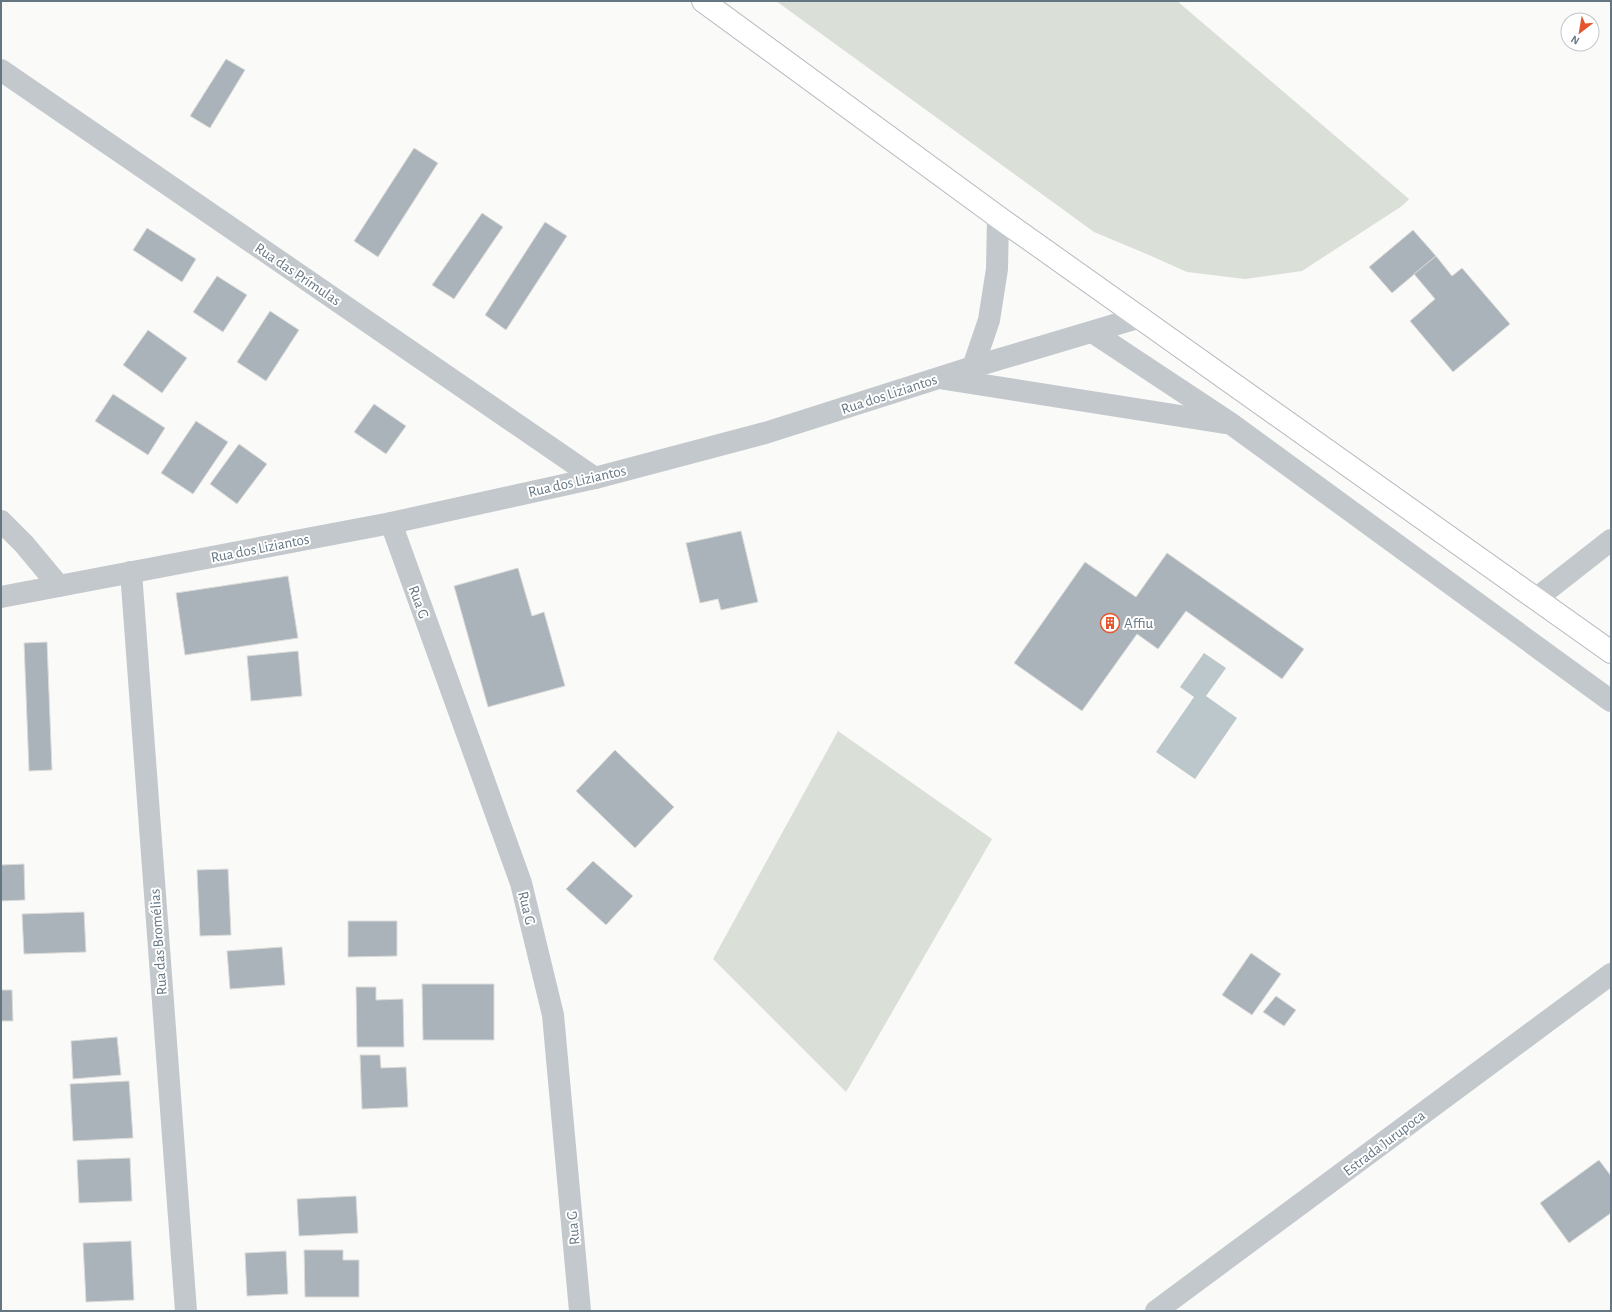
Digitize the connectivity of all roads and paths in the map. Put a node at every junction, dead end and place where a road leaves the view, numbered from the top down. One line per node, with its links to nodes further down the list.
1 (703, 1): 3 (main road)
2 (1, 70): 9 (street, Rua das Prímulas)
3 (998, 217): 4 (main road); 6 (street)
4 (1141, 318): 5 (street, Rua dos Liziantos); 16 (main road)
5 (1094, 332): 6 (street, Rua dos Liziantos); 8 (street)
6 (973, 367): 7 (street, Rua dos Liziantos)
7 (940, 378): 8 (street); 9 (street, Rua dos Liziantos)
8 (1230, 423): 18 (street)
9 (595, 478): 11 (street, Rua dos Liziantos)
10 (1, 521): 14 (street)
11 (391, 524): 13 (street, Rua dos Liziantos); 21 (street, Rua G)
12 (1611, 540): 16 (street)
13 (131, 572): 14 (street, Rua dos Liziantos); 20 (street, Rua das Bromélias)
14 (59, 586): 15 (street, Rua dos Liziantos)
15 (1, 597)
16 (1537, 598): 17 (main road)
17 (1611, 652)
18 (1611, 701)
19 (1611, 974): 22 (street, Estrada Jurupoca)
20 (186, 1311)
21 (580, 1311)
22 (1156, 1311)

